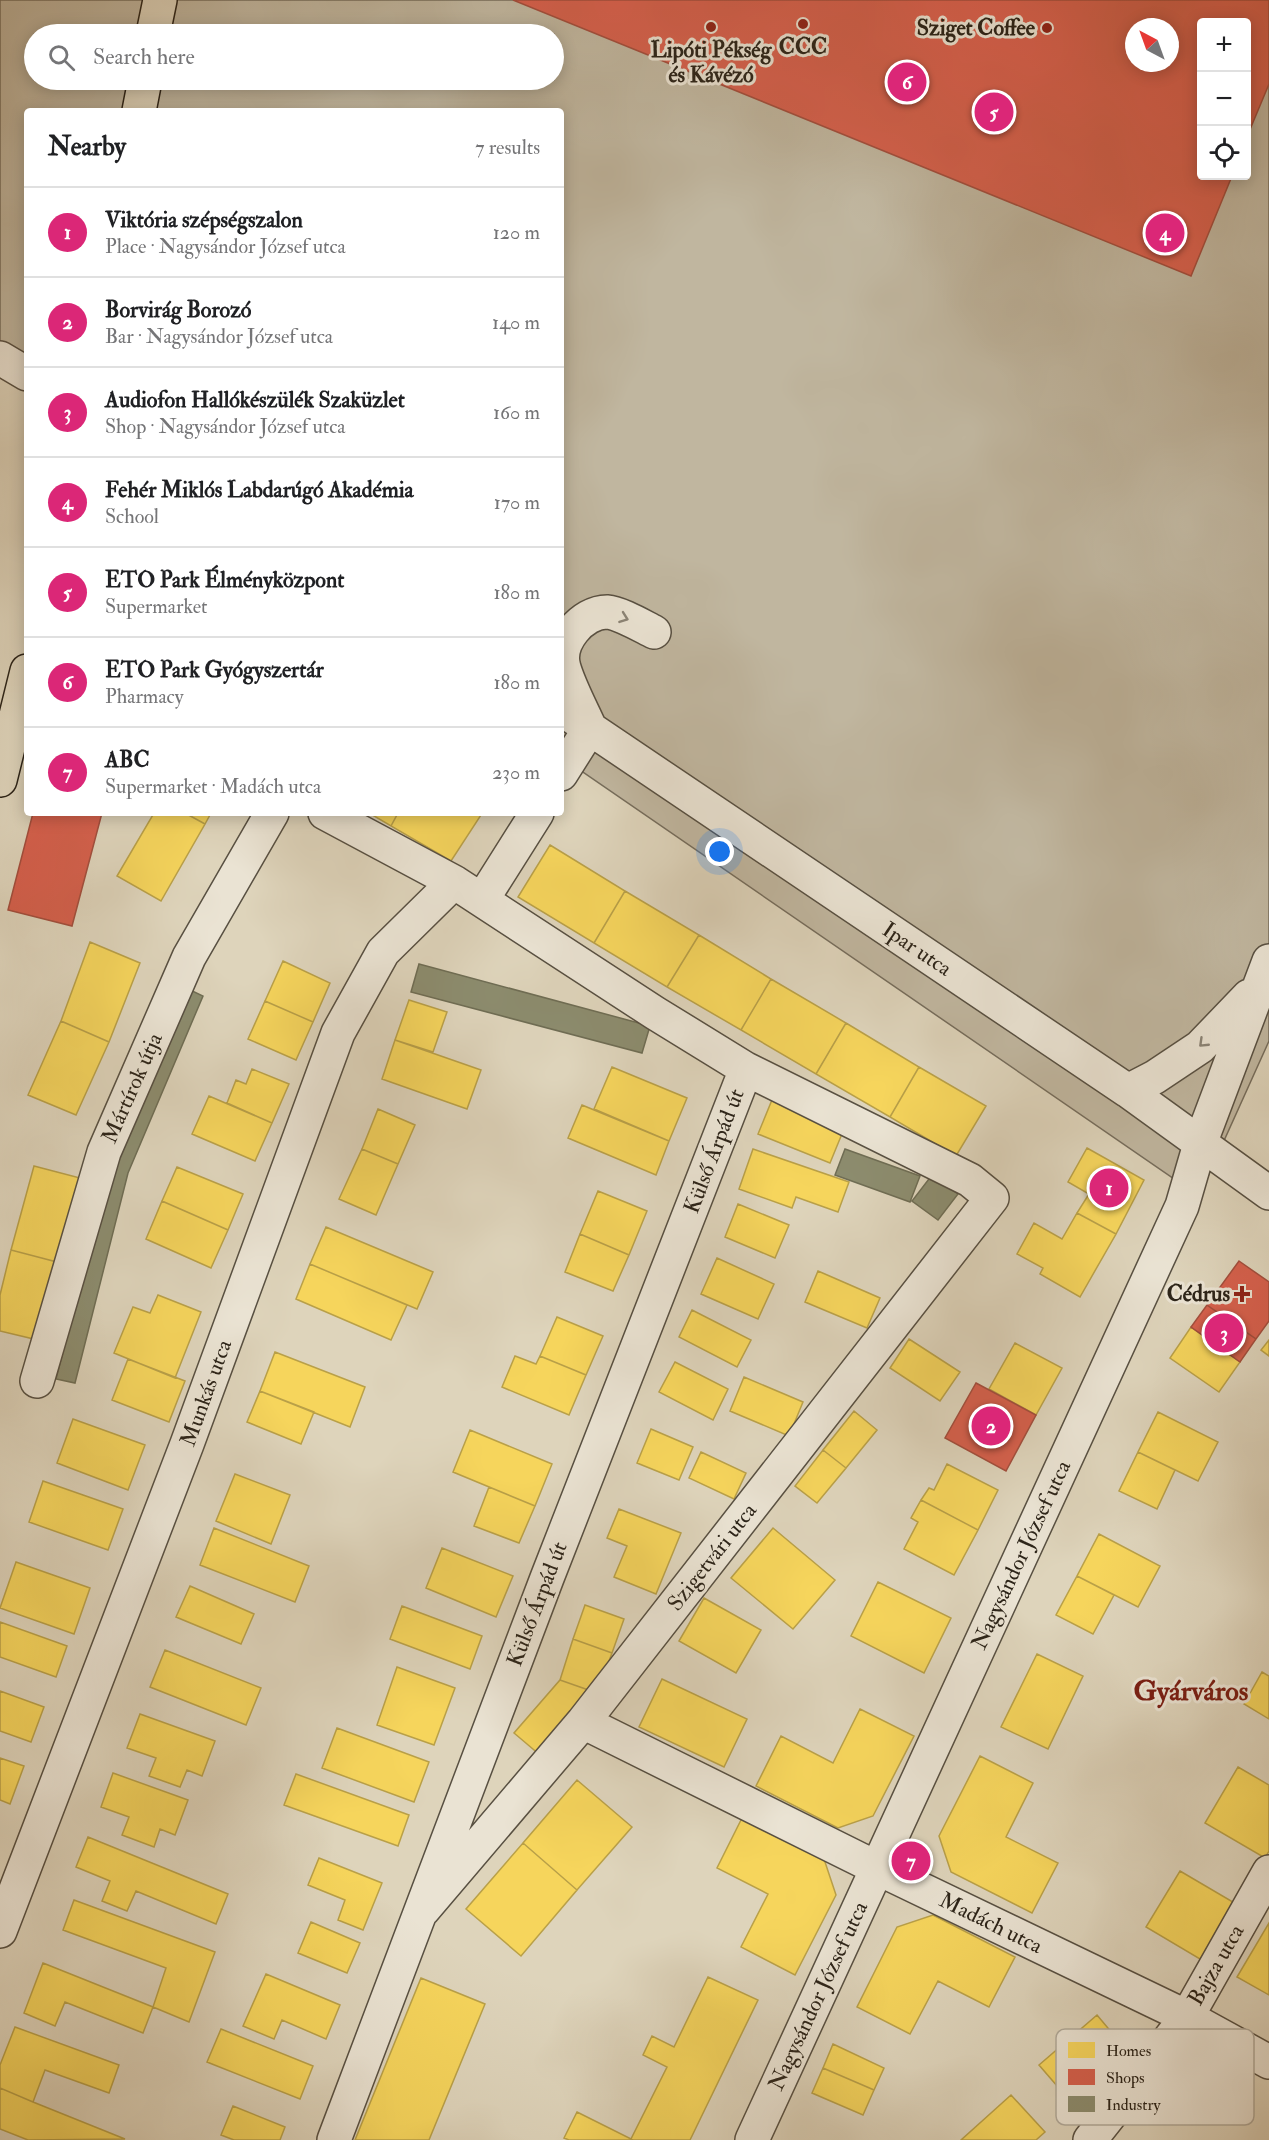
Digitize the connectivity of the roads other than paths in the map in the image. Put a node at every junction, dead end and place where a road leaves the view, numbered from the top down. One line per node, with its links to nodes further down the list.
1 (160, 0): 2 (main road)
2 (155, 24)
3 (143, 90): 4 (main road)
4 (140, 108)
5 (0, 358): 6 (street)
6 (24, 372)
7 (587, 593): 8 (street)
8 (564, 617)
9 (654, 632): 10 (street, one-way to 9)
10 (564, 646)
11 (564, 668): 14 (street, one-way to 11)
12 (24, 683): 16 (main road)
13 (564, 711): 14 (street, Ipar utca)
14 (590, 728): 15 (street); 24 (street, Ipar utca)
15 (564, 769)
16 (0, 780)
17 (270, 816): 27 (street, Mártírok útja)
18 (331, 816): 20 (street)
19 (535, 816): 21 (street)
20 (454, 882): 21 (street); 32 (street, Munkás utca)
21 (482, 900): 23 (street)
22 (1264, 973): 24 (street, one-way to 24); 25 (street, Nagysándor József utca)
23 (746, 1069): 28 (street, Szigetvári utca); 31 (street, Külső Árpád út)
24 (1128, 1091): 25 (street, Ipar utca)
25 (1200, 1143): 26 (street, Ipar utca); 29 (street, Nagysándor József utca)
26 (1269, 1193)
27 (37, 1381)
28 (583, 1722): 29 (street, Madách utca); 31 (street, Szigetvári utca)
29 (877, 1868): 33 (street, Madách utca); 40 (street, Nagysándor József utca)
30 (1269, 1872): 33 (street, Bajza utca)
31 (423, 1910): 39 (street, Külső Árpád út)
32 (0, 1931)
33 (1187, 2017): 34 (street, Bajza utca); 35 (street, Madách utca)
34 (1178, 2029)
35 (1209, 2029)
36 (1254, 2054): 37 (street, Madách utca)
37 (1269, 2062)
38 (1102, 2125): 41 (street, Bajza utca)
39 (334, 2140)
40 (752, 2140)
41 (1090, 2140)

